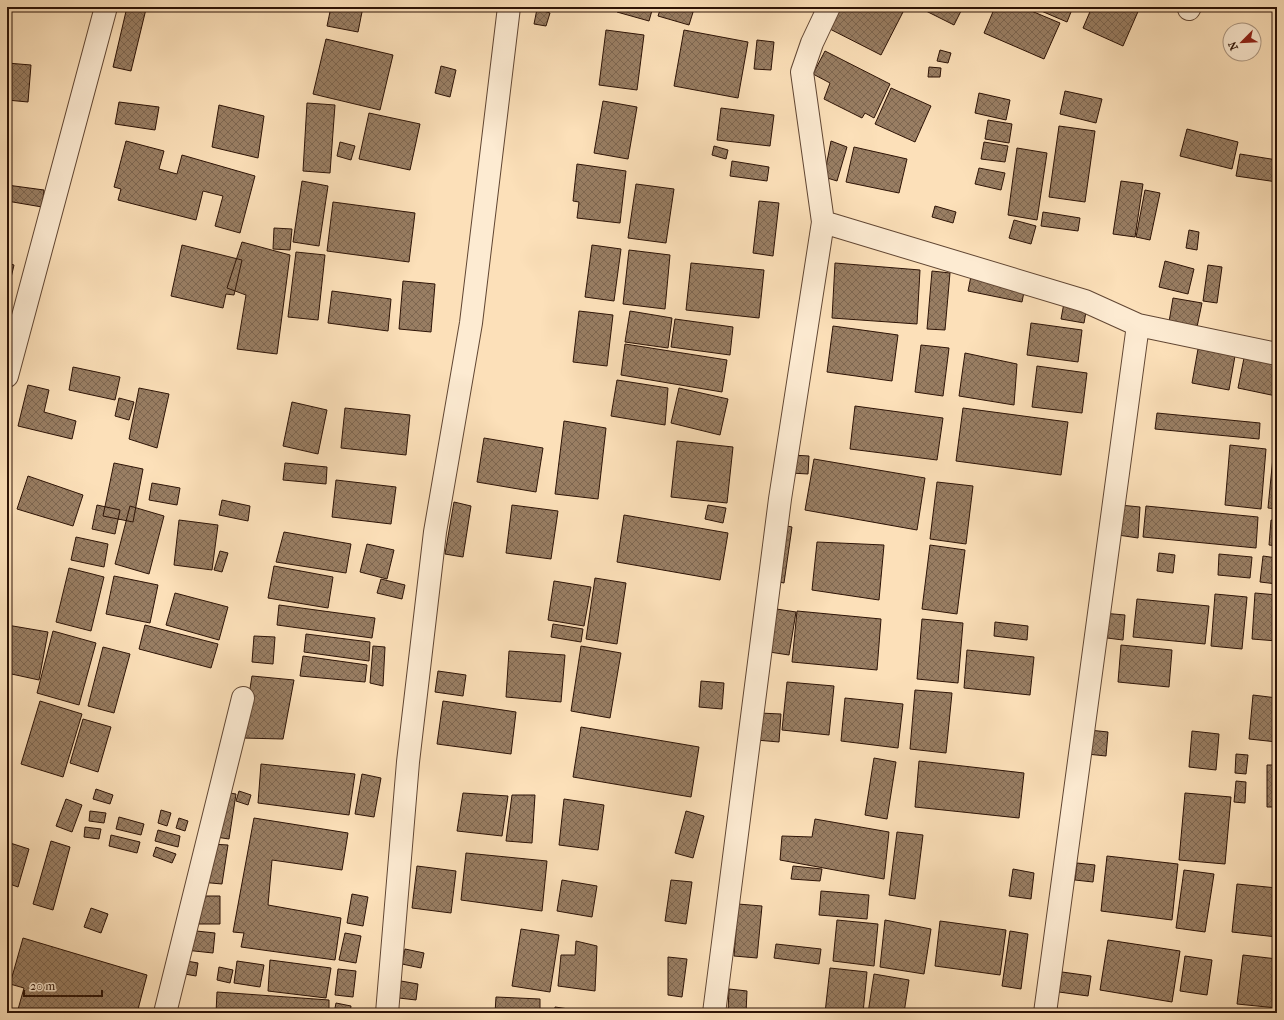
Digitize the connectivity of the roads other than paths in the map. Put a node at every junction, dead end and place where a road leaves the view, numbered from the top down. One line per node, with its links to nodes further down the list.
1 (106, 7): 7 (street)
2 (510, 7): 10 (street)
3 (829, 7): 4 (street)
4 (823, 222): 5 (street); 11 (street)
5 (1138, 325): 6 (street); 12 (street)
6 (1277, 354)
7 (7, 376)
8 (243, 698): 9 (street)
9 (166, 1013)
10 (387, 1013)
11 (714, 1013)
12 (1045, 1013)

